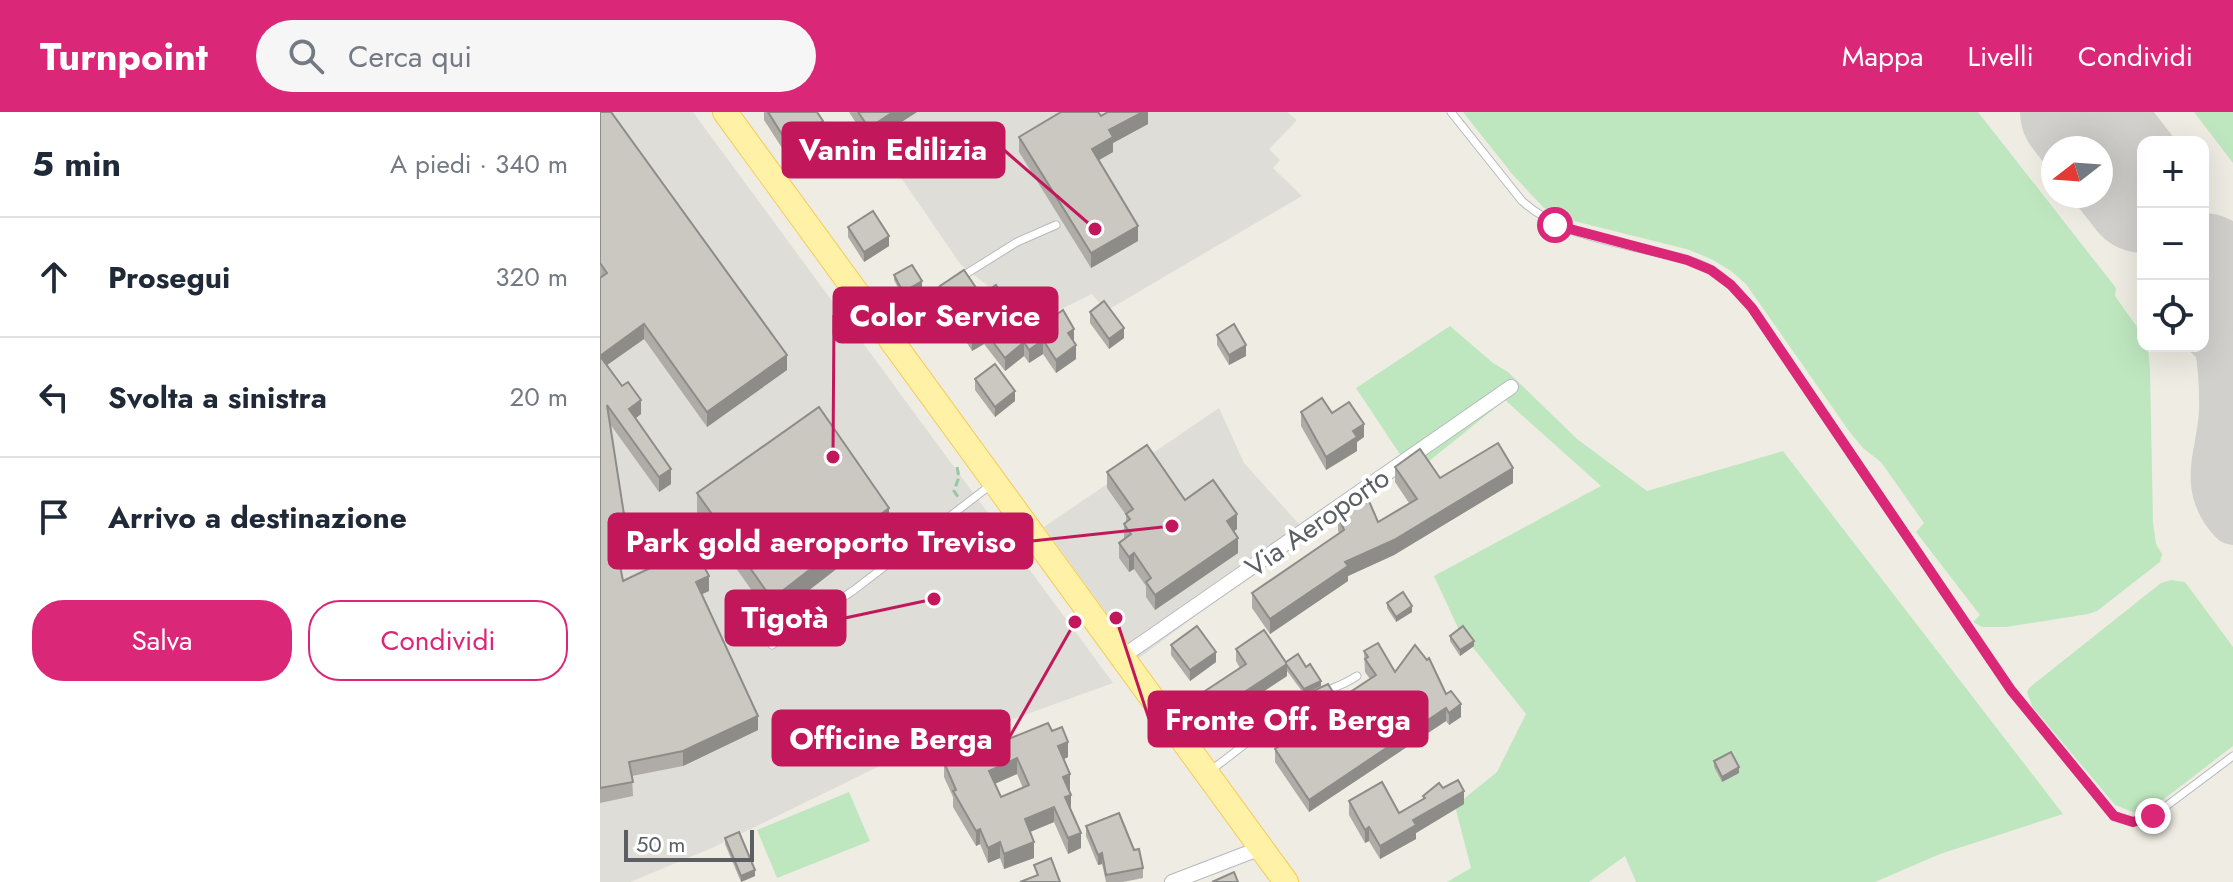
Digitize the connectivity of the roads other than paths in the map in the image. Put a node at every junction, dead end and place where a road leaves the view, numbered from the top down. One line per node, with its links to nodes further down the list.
1 (725, 112): 4 (main road)
2 (1451, 112): 10 (lane)
3 (1056, 225): 4 (lane)
4 (881, 328): 6 (main road)
5 (1511, 387): 8 (street, Via Aeroporto)
6 (994, 483): 7 (lane); 8 (main road)
7 (772, 645)
8 (1122, 657): 11 (main road)
9 (1357, 676): 11 (lane)
10 (2233, 756)
11 (1206, 774): 12 (main road)
12 (1261, 848): 13 (street); 14 (main road)
13 (1172, 882)
14 (1286, 882)

